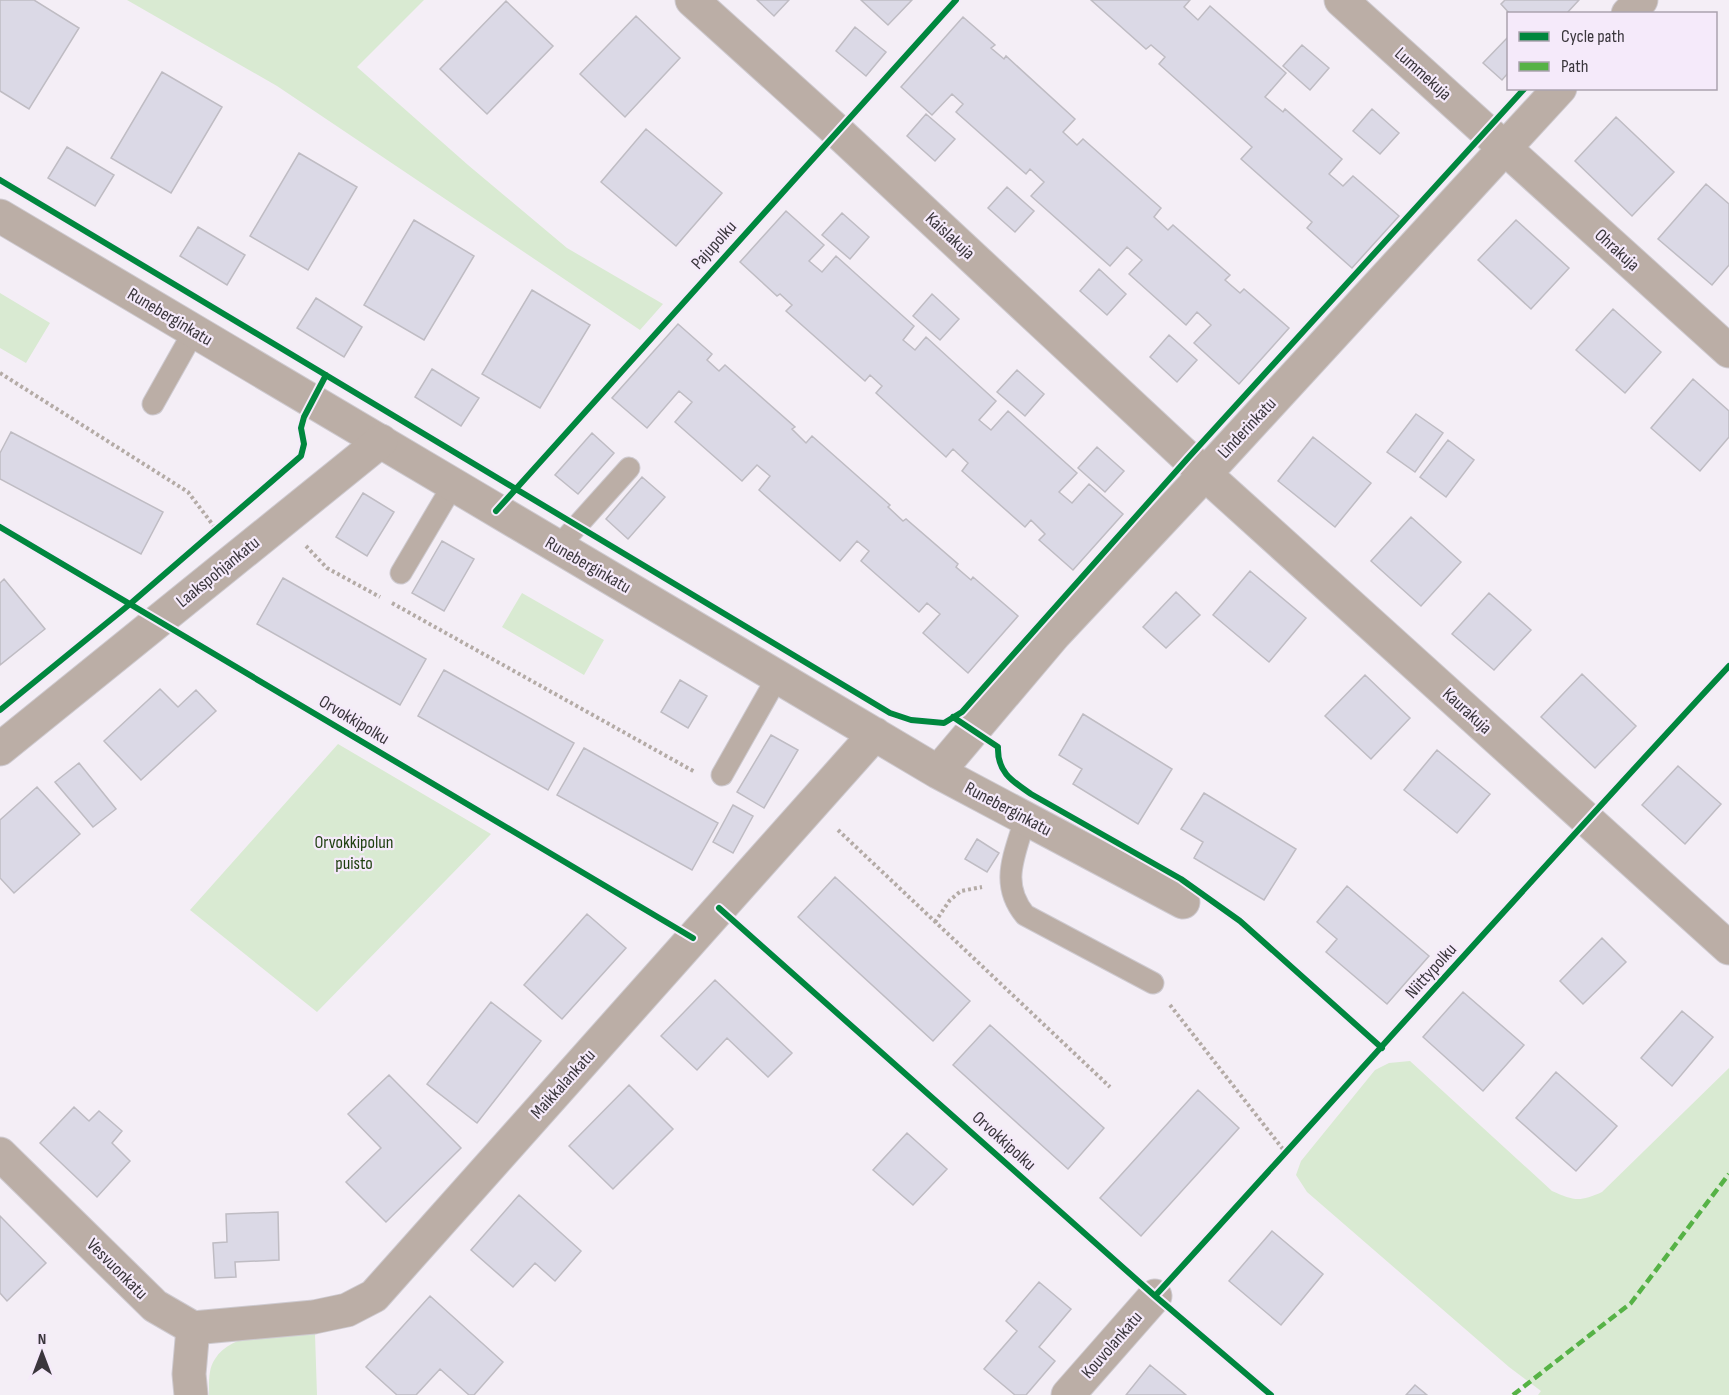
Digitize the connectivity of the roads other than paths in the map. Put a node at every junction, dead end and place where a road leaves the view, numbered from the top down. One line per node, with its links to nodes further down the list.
1 (692, 0): 13 (street, Kaislakuja)
2 (1341, 0): 6 (street, Lummekuja)
3 (1641, 0): 4 (street)
4 (1630, 12)
5 (1558, 90): 6 (street, Linderinkatu)
6 (1506, 148): 9 (street, Ohrakuja); 13 (street, Linderinkatu)
7 (0, 216): 8 (street, Runeberginkatu)
8 (194, 331): 10 (lane); 11 (street, Runeberginkatu)
9 (1729, 351)
10 (153, 404)
11 (381, 441): 14 (street, Runeberginkatu); 19 (street, Laakspohjankatu)
12 (629, 468): 15 (lane)
13 (1205, 474): 20 (street, Linderinkatu); 24 (street, Kaurakuja)
14 (453, 485): 15 (street, Runeberginkatu); 16 (lane)
15 (558, 547): 17 (street, Runeberginkatu)
16 (400, 573)
17 (778, 676): 18 (street, Runeberginkatu); 21 (lane)
18 (875, 734): 20 (street, Runeberginkatu); 28 (street, Maikkalankatu)
19 (0, 749)
20 (938, 772): 22 (street, Runeberginkatu)
21 (722, 775)
22 (1025, 819): 23 (street, Runeberginkatu); 25 (lane)
23 (1183, 902)
24 (1729, 948)
25 (1153, 983)
26 (0, 1154): 28 (street, Vesvuonkatu)
27 (1155, 1296): 30 (street, Kouvolankatu)
28 (193, 1328): 29 (street)
29 (191, 1395)
30 (1068, 1395)

